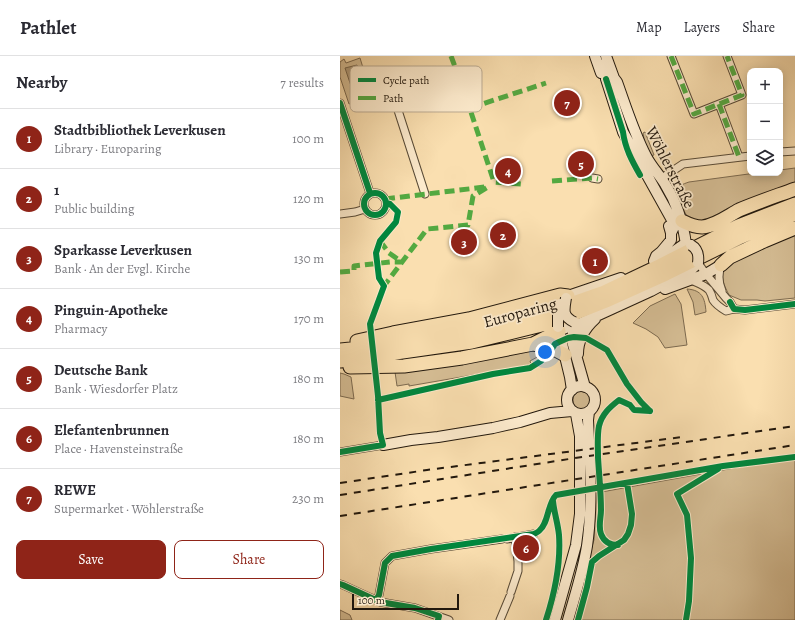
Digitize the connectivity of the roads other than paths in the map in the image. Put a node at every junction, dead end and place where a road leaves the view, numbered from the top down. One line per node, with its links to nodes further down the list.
1 (596, 56): 7 (main road, Wöhlerstraße)
2 (601, 56): 7 (main road, Wöhlerstraße)
3 (606, 56): 8 (main road, Wöhlerstraße)
4 (613, 56): 8 (main road, Wöhlerstraße)
5 (671, 56): 10 (street)
6 (727, 56): 10 (street)
7 (606, 79): 16 (main road, Wöhlerstraße)
8 (617, 82): 17 (main road, Wöhlerstraße)
9 (340, 103): 19 (street)
10 (719, 104): 15 (street)
11 (399, 112): 20 (street)
12 (795, 151): 13 (street)
13 (783, 152)
14 (747, 156): 15 (street)
15 (738, 157): 17 (street)
16 (644, 176): 25 (main road); 29 (main road, Wöhlerstraße)
17 (662, 178): 25 (main road, Wöhlerstraße)
18 (795, 189): 26 (highway)
19 (370, 193): 22 (street); 22 (street)
20 (425, 194)
21 (795, 204): 44 (highway, Europaring)
22 (365, 209): 23 (street)
23 (340, 214)
24 (795, 214): 46 (highway, Europaring)
25 (682, 220): 26 (highway); 28 (main road, Wöhlerstraße)
26 (714, 223): 28 (highway)
27 (795, 228): 30 (highway)
28 (692, 242): 29 (main road, Europaring); 31 (main road, bridge)
29 (654, 261): 36 (main road, Europaring)
30 (725, 261): 31 (highway); 32 (main road, Europaring); 35 (street)
31 (703, 262): 32 (street); 34 (main road, Europaring)
32 (706, 274): 33 (main road, Europaring); 35 (street)
33 (692, 280): 34 (main road, Europaring); 38 (street)
34 (651, 291): 39 (main road, Europaring)
35 (724, 295): 38 (street)
36 (565, 298): 40 (main road, bridge); 41 (main road, bridge); 43 (highway)
37 (795, 304): 38 (street)
38 (734, 309)
39 (599, 315): 40 (main road, Europaring); 47 (main road)
40 (578, 322): 41 (main road, Europaring); 47 (main road)
41 (559, 329): 42 (highway); 45 (main road)
42 (533, 344): 45 (highway); 48 (highway)
43 (340, 345)
44 (340, 350)
45 (565, 355): 50 (main road)
46 (340, 361)
47 (578, 361): 49 (main road)
48 (340, 368)
49 (585, 387): 50 (main road); 53 (main road)
50 (572, 390): 51 (main road)
51 (567, 400): 52 (main road); 54 (main road)
52 (574, 412): 53 (main road); 54 (main road); 64 (main road)
53 (589, 412): 65 (main road)
54 (550, 413): 55 (main road)
55 (383, 445): 56 (street)
56 (340, 452)
57 (534, 534): 58 (street)
58 (515, 537): 60 (street); 63 (street)
59 (340, 584): 60 (street)
60 (376, 600): 61 (street)
61 (439, 618): 62 (street)
62 (449, 620)
63 (500, 620)
64 (555, 620)
65 (568, 620)

